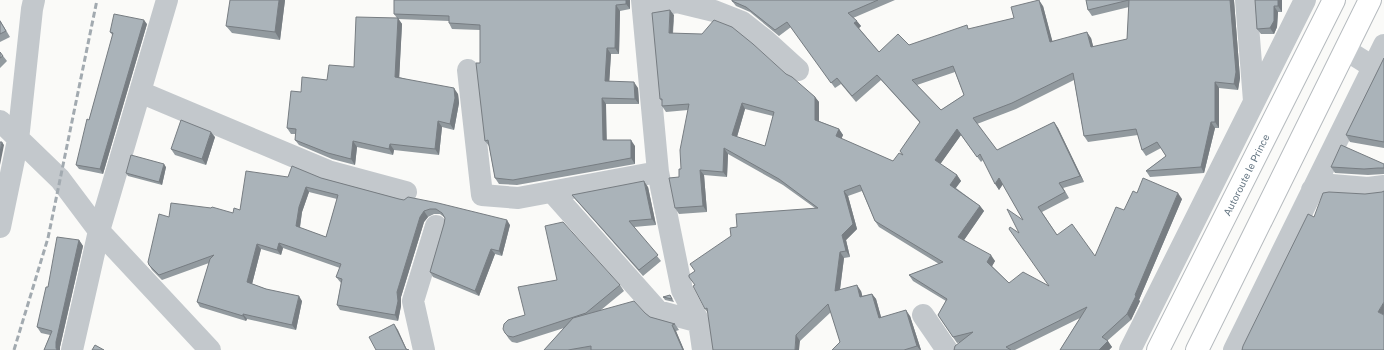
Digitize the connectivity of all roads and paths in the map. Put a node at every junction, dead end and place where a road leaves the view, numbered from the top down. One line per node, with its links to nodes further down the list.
1 (167, 0): 13 (street)
2 (1246, 0): 14 (street)
3 (1305, 0): 14 (street)
4 (1334, 0): 33 (main road, Autoroute le Prince)
5 (1370, 0): 9 (main road)
6 (31, 3): 16 (street)
7 (642, 4): 12 (street); 17 (street)
8 (1384, 45): 10 (street)
9 (1346, 50): 10 (street); 34 (main road)
10 (1373, 66): 19 (street)
11 (468, 70): 21 (street)
12 (798, 70)
13 (140, 92): 20 (street); 24 (street)
14 (1254, 101): 32 (street)
15 (0, 121): 16 (street)
16 (18, 140): 23 (street); 24 (street)
17 (658, 172): 21 (street); 26 (street)
18 (1384, 186): 19 (street)
19 (1312, 190): 35 (street)
20 (406, 192)
21 (552, 192): 26 (street)
22 (436, 226): 29 (street)
23 (0, 227)
24 (99, 231): 27 (street); 28 (street)
25 (924, 315): 31 (street)
26 (699, 322): 30 (street)
27 (72, 350)
28 (210, 350)
29 (424, 350)
30 (702, 350)
31 (947, 350)
32 (1130, 350)
33 (1158, 350)
34 (1197, 350)
35 (1234, 350)

